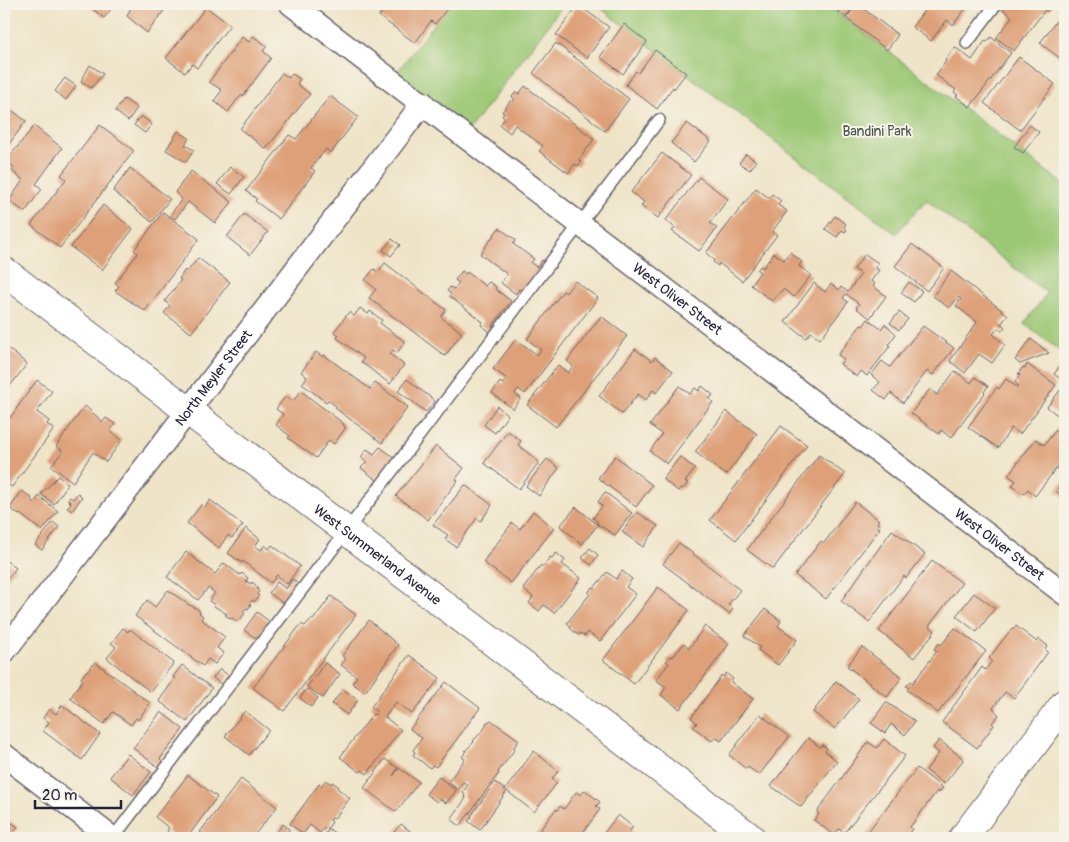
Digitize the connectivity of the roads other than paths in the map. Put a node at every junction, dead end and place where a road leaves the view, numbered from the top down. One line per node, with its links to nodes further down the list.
1 (291, 4): 4 (street, West Oliver Street)
2 (996, 4): 3 (lane)
3 (966, 43)
4 (423, 104): 6 (street, West Oliver Street); 8 (street, North Meyler Street)
5 (659, 120): 6 (lane)
6 (580, 224): 9 (lane); 10 (street, West Oliver Street)
7 (4, 271): 8 (main road, West Summerland Avenue)
8 (188, 410): 9 (main road, West Summerland Avenue); 11 (street, North Meyler Street)
9 (347, 531): 14 (lane); 15 (main road, West Summerland Avenue)
10 (1065, 594)
11 (4, 652)
12 (1065, 704): 16 (main road)
13 (4, 755): 14 (street)
14 (113, 838)
15 (751, 838)
16 (963, 838)

